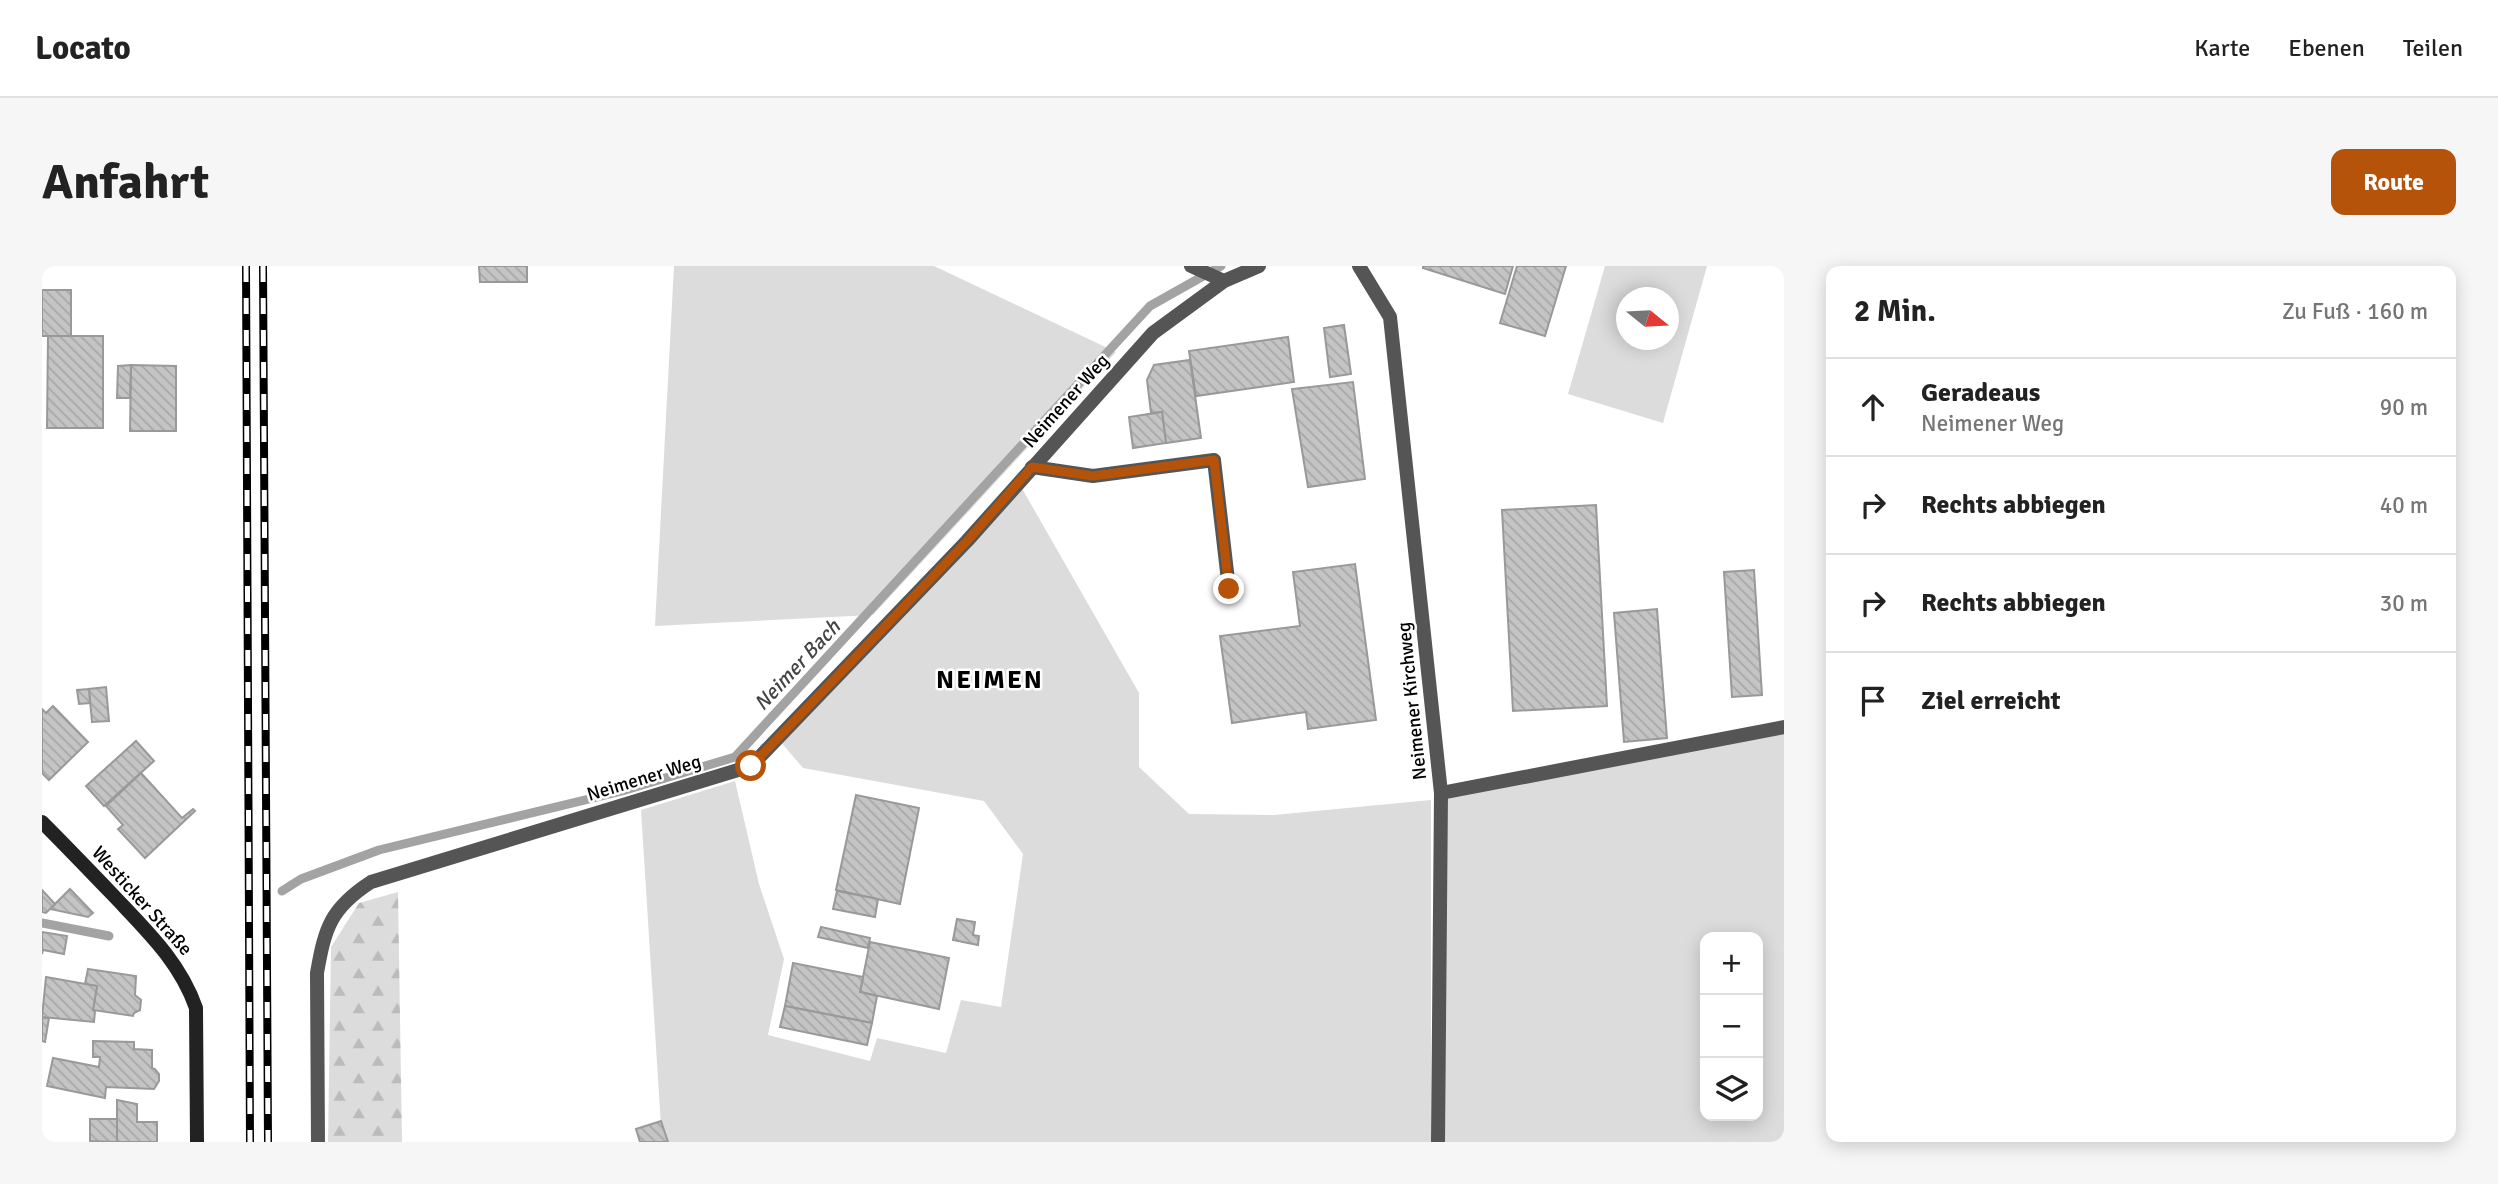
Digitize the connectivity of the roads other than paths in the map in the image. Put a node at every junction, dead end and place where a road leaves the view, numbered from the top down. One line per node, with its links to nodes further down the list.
1 (1191, 266): 4 (street)
2 (1259, 266): 4 (street, Neimener Weg)
3 (1359, 266): 8 (street, Neimener Kirchweg)
4 (1224, 281): 5 (street, Neimener Weg)
5 (1032, 467): 6 (street); 11 (street, Neimener Weg)
6 (1229, 589)
7 (1784, 727): 8 (street)
8 (1441, 793): 12 (street, Neimener Kirchweg)
9 (42, 822): 10 (main road, Westicker Straße)
10 (197, 1142)
11 (318, 1142)
12 (1438, 1142)

